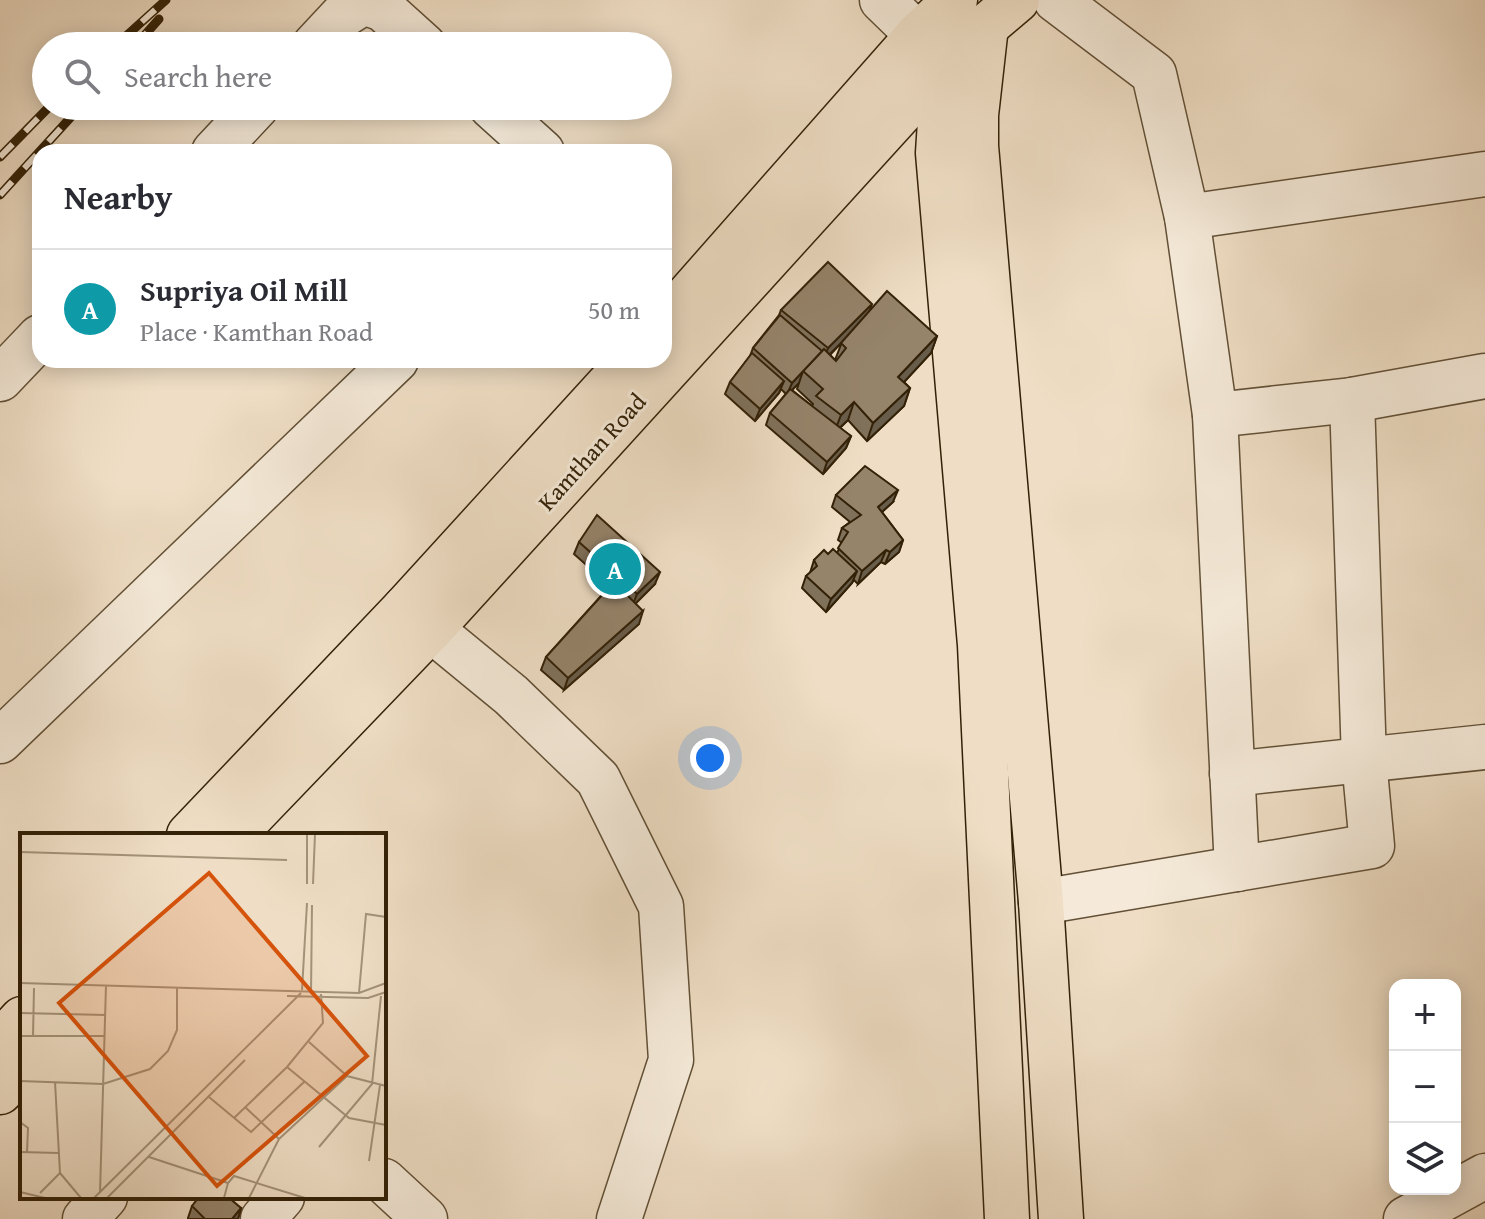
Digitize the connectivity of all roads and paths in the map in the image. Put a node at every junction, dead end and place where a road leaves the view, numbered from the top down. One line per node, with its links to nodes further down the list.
1 (882, 0): 6 (street)
2 (1056, 0): 13 (street)
3 (979, 7): 6 (main road); 7 (main road, Kamthan Road); 32 (main road)
4 (327, 32): 5 (street)
5 (408, 32)
6 (918, 35): 7 (main road); 14 (main road)
7 (936, 74): 16 (main road, Kamthan Road); 45 (main road)
8 (244, 120): 10 (street)
9 (507, 120): 11 (street)
10 (221, 144)
11 (533, 144)
12 (1485, 174): 13 (street)
13 (1187, 217): 23 (street)
14 (672, 314)
15 (32, 345): 21 (street)
16 (672, 351)
17 (388, 368): 25 (street)
18 (624, 368): 24 (main road, Kamthan Road)
19 (656, 368): 24 (main road, Kamthan Road)
20 (1485, 376): 22 (street)
21 (0, 379)
22 (1352, 400): 23 (street); 27 (street)
23 (1215, 415): 28 (street)
24 (418, 618): 29 (main road, Kamthan Road); 30 (main road, Kamthan Road); 44 (street)
25 (0, 741)
26 (1485, 747): 27 (street)
27 (1364, 760): 28 (street); 31 (street)
28 (1232, 774): 31 (street)
29 (191, 833)
30 (235, 833)
31 (1237, 869): 32 (street)
32 (1041, 902): 46 (main road)
33 (20, 1021): 34 (main road)
34 (0, 1043)
35 (20, 1070): 36 (main road)
36 (0, 1092)
37 (1485, 1176): 47 (street)
38 (386, 1183): 43 (street)
39 (103, 1199): 41 (street)
40 (280, 1199): 42 (street)
41 (85, 1219)
42 (263, 1219)
43 (425, 1219)
44 (619, 1219)
45 (1007, 1219)
46 (1061, 1219)
47 (1406, 1219)

